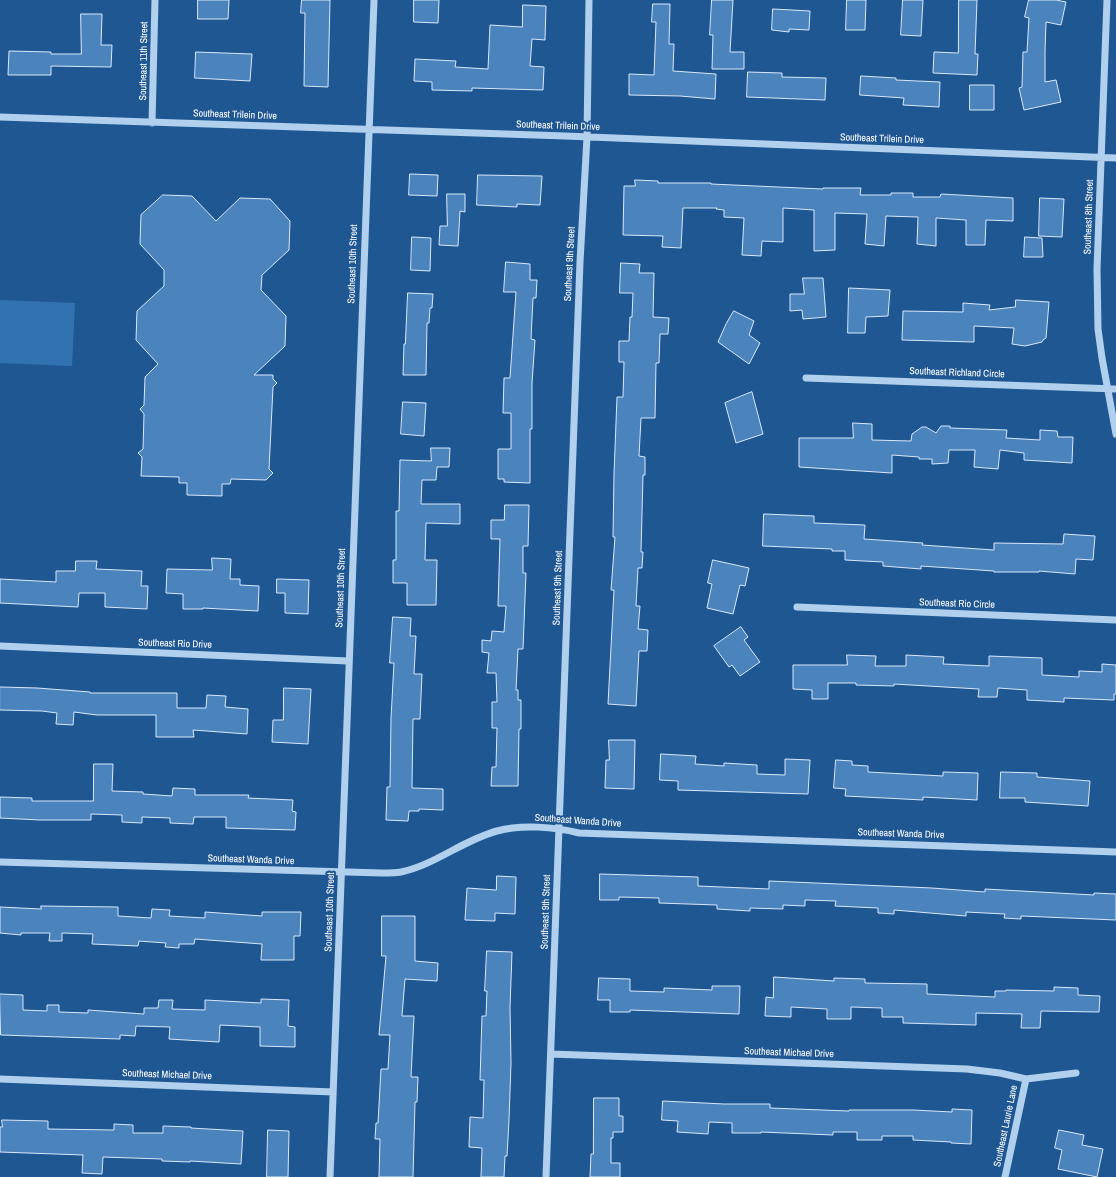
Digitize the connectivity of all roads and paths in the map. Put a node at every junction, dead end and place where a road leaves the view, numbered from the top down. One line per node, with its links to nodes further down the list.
1 (155, 0): 6 (street, Southeast 11th Street)
2 (374, 0): 7 (street, Southeast 10th Street)
3 (589, 0): 8 (street, Southeast 9th Street)
4 (1107, 0): 9 (street, Southeast 8th Street)
5 (0, 117): 6 (street, Southeast Trilein Drive)
6 (152, 123): 7 (street, Southeast Trilein Drive)
7 (369, 130): 8 (street, Southeast Trilein Drive); 18 (street, Southeast 10th Street)
8 (587, 137): 9 (street, Southeast Trilein Drive); 19 (street, Southeast 9th Street)
9 (1102, 158): 10 (street, Southeast Trilein Drive); 12 (street, Southeast 8th Street)
10 (1116, 158)
11 (806, 378): 12 (street, Southeast Richland Circle)
12 (1107, 389): 13 (street, Southeast Richland Circle); 14 (street, Southeast 8th Street)
13 (1116, 389)
14 (1116, 434)
15 (797, 607): 16 (street, Southeast Rio Circle)
16 (1116, 620)
17 (0, 646): 18 (street, Southeast Rio Drive)
18 (348, 661): 22 (street, Southeast 10th Street)
19 (559, 828): 20 (street, Southeast Wanda Drive); 22 (street, Southeast Wanda Drive); 23 (street, Southeast 9th Street)
20 (1116, 852)
21 (0, 862): 22 (street, Southeast Wanda Drive)
22 (342, 873): 27 (street, Southeast 10th Street)
23 (551, 1054): 25 (street, Southeast Michael Drive); 29 (street, Southeast 9th Street)
24 (1076, 1073): 25 (street, Southeast Michael Drive)
25 (1026, 1078): 30 (street, Southeast Laurie Lane)
26 (0, 1079): 27 (street, Southeast Michael Drive)
27 (333, 1092): 28 (street, Southeast 10th Street)
28 (330, 1177)
29 (546, 1177)
30 (1005, 1177)

